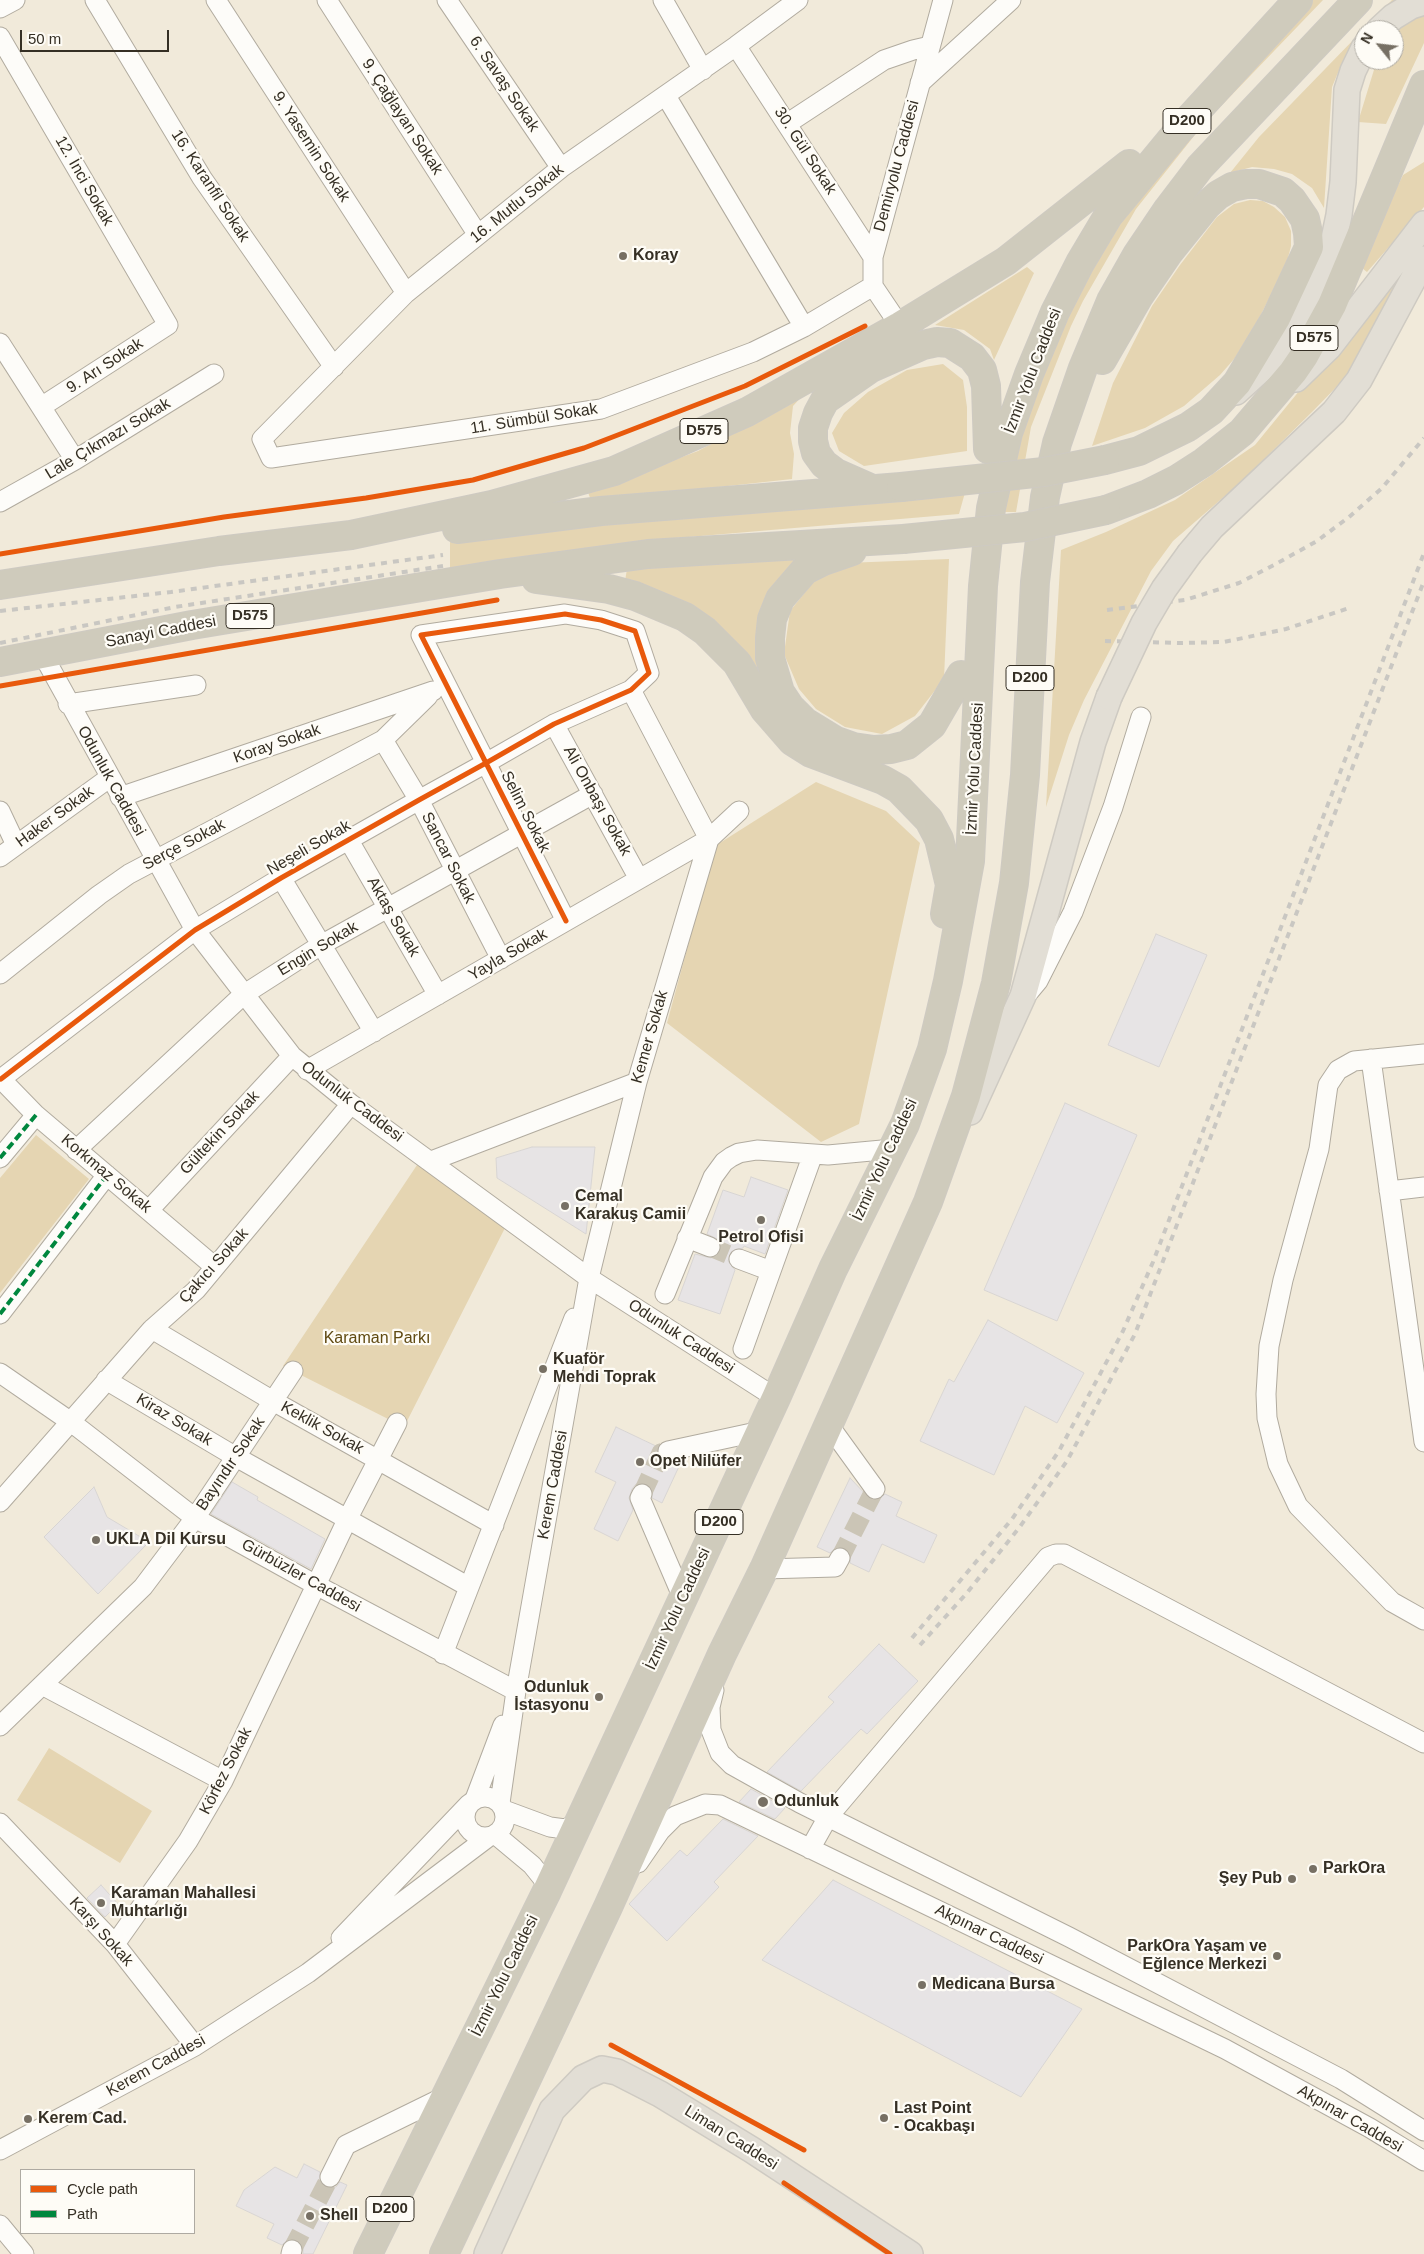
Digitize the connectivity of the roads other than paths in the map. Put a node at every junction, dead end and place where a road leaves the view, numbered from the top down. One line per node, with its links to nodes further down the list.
1 (15, 0): 14 (street)
2 (95, 0): 37 (street, 16. Karanfil Sokak)
3 (216, 0): 32 (street, 9. Yasemin Sokak)
4 (327, 0): 28 (street, 9. Çağlayan Sokak)
5 (447, 0): 26 (street, 6. Savaş Sokak)
6 (663, 0): 20 (street)
7 (798, 0): 17 (street, 16. Mutlu Sokak)
8 (943, 0): 18 (street, Demiryolu Caddesi)
9 (1011, 0): 21 (street)
10 (1298, 0): 95 (highway, İzmir Yolu Caddesi / D200)
11 (1358, 0): 43 (highway, D200)
12 (1424, 2): 15 (main road)
13 (1271, 6): 25 (highway, D575)
14 (0, 8)
15 (1390, 20)
16 (0, 37): 33 (street, 12. İnci Sokak)
17 (736, 46): 20 (street, 16. Mutlu Sokak); 24 (street, 30. Gül Sokak)
18 (930, 46): 21 (street, Demiryolu Caddesi); 24 (street)
19 (1354, 69): 40 (main road)
20 (703, 70): 23 (street, 16. Mutlu Sokak)
21 (920, 83): 29 (street, Demiryolu Caddesi)
22 (1424, 85): 41 (highway, D575)
23 (666, 96): 26 (street, 16. Mutlu Sokak); 35 (street)
24 (788, 123): 29 (street, 30. Gül Sokak)
25 (1128, 164): 34 (highway, D575); 44 (highway, D575)
26 (561, 168): 28 (street, 16. Mutlu Sokak)
27 (1424, 224): 41 (main road)
28 (478, 235): 32 (street, 16. Mutlu Sokak)
29 (873, 257): 31 (street, Demiryolu Caddesi)
30 (1424, 259): 87 (main road, bridge)
31 (873, 286): 34 (street); 35 (street, 11. Sümbül Sokak)
32 (406, 293): 37 (street, 16. Mutlu Sokak)
33 (168, 325): 39 (street, 9. Arı Sokak)
34 (900, 326): 49 (highway, D575)
35 (804, 327): 42 (street, 11. Sümbül Sokak)
36 (0, 343): 39 (street)
37 (334, 367): 42 (street, 16. Mutlu Sokak)
38 (214, 374): 45 (street, Lale Çıkmazı Sokak)
39 (41, 407): 45 (street)
40 (1211, 411): 43 (highway); 46 (highway, bridge)
41 (1242, 432): 48 (highway, D575, bridge)
42 (262, 439)
43 (1057, 443): 106 (highway, D200)
44 (988, 449): 46 (highway); 55 (highway)
45 (76, 460): 47 (street, Lale Çıkmazı Sokak)
46 (874, 489): 49 (highway)
47 (0, 502)
48 (892, 540): 50 (highway, D575); 55 (highway)
49 (219, 551): 51 (highway, D575)
50 (500, 574): 52 (highway, Sanayi Caddesi / D575); 78 (highway)
51 (0, 585)
52 (43, 656): 53 (highway, Sanayi Caddesi / D575); 58 (street, Odunluk Caddesi)
53 (0, 662)
54 (649, 673): 57 (street, Neşeli Sokak); 62 (street, Selim Sokak)
55 (961, 675): 78 (highway)
56 (196, 685): 58 (street)
57 (631, 690): 60 (street, Neşeli Sokak); 70 (street)
58 (68, 704): 63 (street, Odunluk Caddesi)
59 (1141, 717): 87 (street)
60 (554, 724): 62 (street, Neşeli Sokak); 64 (street, Ali Onbaşı Sokak)
61 (383, 740): 65 (street, Koray Sokak); 66 (street, Sancar Sokak); 74 (street, Serçe Sokak)
62 (486, 763): 66 (street, Neşeli Sokak); 69 (street, Selim Sokak)
63 (109, 778): 65 (street, Odunluk Caddesi); 72 (street, Haker Sokak)
64 (593, 794): 69 (street, Engin Sokak); 77 (street, Ali Onbaşı Sokak)
65 (120, 797): 74 (street, Odunluk Caddesi)
66 (418, 800): 71 (street, Neşeli Sokak); 75 (street, Sancar Sokak)
67 (0, 811): 72 (street)
68 (739, 811): 70 (street)
69 (521, 833): 75 (street, Engin Sokak); 80 (street, Selim Sokak)
70 (709, 839): 77 (street, Yayla Sokak); 94 (street, Kemer Sokak)
71 (348, 840): 76 (street, Neşeli Sokak); 79 (street, Aktaş Sokak)
72 (16, 845): 73 (street, Haker Sokak)
73 (0, 857)
74 (155, 860): 81 (street, Odunluk Caddesi); 84 (street, Serçe Sokak)
75 (455, 871): 79 (street, Engin Sokak); 83 (street, Sancar Sokak)
76 (281, 878): 81 (street, Neşeli Sokak); 82 (street)
77 (639, 879): 80 (street, Yayla Sokak)
78 (950, 885): 95 (highway)
79 (388, 908): 82 (street, Engin Sokak); 86 (street, Aktaş Sokak)
80 (566, 921): 83 (street, Yayla Sokak)
81 (195, 930): 85 (street, Odunluk Caddesi); 93 (street, Neşeli Sokak)
82 (321, 945): 85 (street, Engin Sokak); 88 (street)
83 (501, 959): 86 (street, Yayla Sokak)
84 (0, 974)
85 (243, 995): 90 (street, Odunluk Caddesi); 99 (street, Engin Sokak)
86 (438, 995): 88 (street, Yayla Sokak)
87 (1023, 996): 106 (main road)
88 (374, 1032): 92 (street, Yayla Sokak)
89 (1424, 1054): 91 (street)
90 (292, 1056): 92 (street, Odunluk Caddesi); 107 (street, Gültekin Sokak)
91 (1371, 1059): 105 (street); 142 (street)
92 (307, 1070): 96 (street, Odunluk Caddesi)
93 (1, 1078): 97 (street, Korkmaz Sokak)
94 (637, 1082): 102 (street); 113 (street, Kemer Sokak)
95 (917, 1091): 98 (highway, İzmir Yolu Caddesi / D200)
96 (351, 1104): 102 (street, Odunluk Caddesi); 111 (street, Çakıcı Sokak)
97 (36, 1116): 99 (street, Korkmaz Sokak); 101 (street)
98 (893, 1149): 100 (street); 121 (highway, İzmir Yolu Caddesi / D200)
99 (76, 1150): 103 (street, Korkmaz Sokak)
100 (813, 1154): 108 (street); 112 (street)
101 (0, 1158)
102 (431, 1161): 113 (street, Odunluk Caddesi)
103 (107, 1176): 107 (street, Korkmaz Sokak); 115 (street)
104 (1424, 1187): 105 (street)
105 (1390, 1191): 127 (street)
106 (928, 1202): 125 (highway, D200)
107 (149, 1210): 111 (street, Korkmaz Sokak)
108 (687, 1238): 109 (street); 114 (street)
109 (710, 1247)
110 (739, 1258): 112 (street)
111 (215, 1267): 116 (street, Çakıcı Sokak)
112 (771, 1271): 117 (street)
113 (589, 1278): 121 (street, Odunluk Caddesi); 136 (street); 146 (street, Kerem Caddesi)
114 (665, 1294)
115 (0, 1314)
116 (152, 1329): 120 (street, Çakıcı Sokak); 122 (street, Keklik Sokak)
117 (743, 1349)
118 (292, 1371): 122 (street, Bayındır Sokak)
119 (0, 1374): 123 (street, Gürbüzler Caddesi)
120 (106, 1380): 123 (street, Çakıcı Sokak); 129 (street, Kiraz Sokak)
121 (776, 1398): 126 (highway, İzmir Yolu Caddesi / D200)
122 (273, 1401): 129 (street, Bayındır Sokak); 130 (street, Keklik Sokak)
123 (71, 1422): 133 (street, Çakıcı Sokak); 134 (street, Gürbüzler Caddesi)
124 (397, 1424): 130 (street)
125 (828, 1424): 131 (street); 138 (highway, D200)
126 (761, 1431): 128 (street); 141 (highway, İzmir Yolu Caddesi / D200)
127 (1424, 1442)
128 (668, 1451)
129 (236, 1457): 134 (street, Bayındır Sokak); 135 (street, Kiraz Sokak)
130 (378, 1459): 135 (street); 136 (street, Keklik Sokak)
131 (875, 1489)
132 (642, 1494): 141 (street)
133 (0, 1502)
134 (196, 1518): 139 (street, Gürbüzler Caddesi); 145 (street, Bayındır Sokak)
135 (347, 1520): 139 (street); 140 (street, Kiraz Sokak)
136 (494, 1525): 140 (street)
137 (840, 1558): 138 (street)
138 (764, 1569): 144 (highway, D200)
139 (316, 1586): 143 (street, Gürbüzler Caddesi); 149 (street, Körfez Sokak)
140 (469, 1587): 143 (street)
141 (683, 1598): 154 (highway, İzmir Yolu Caddesi / D200)
142 (1424, 1620)
143 (442, 1654): 146 (street, Gürbüzler Caddesi)
144 (722, 1654): 152 (street, Akpınar Caddesi); 158 (highway, D200)
145 (42, 1685): 147 (street, Bayındır Sokak); 149 (street)
146 (516, 1692): 150 (street, Kerem Caddesi); 151 (street, Kerem Caddesi)
147 (0, 1726)
148 (1424, 1743): 152 (street)
149 (223, 1781): 159 (street, Körfez Sokak)
150 (472, 1802): 151 (street); 155 (street, Kerem Caddesi); 160 (street, Kerem Caddesi)
151 (502, 1806): 154 (street); 155 (street, Kerem Caddesi)
152 (828, 1817): 156 (street); 163 (street, Akpınar Caddesi)
153 (0, 1823): 159 (street, Karşı Sokak)
154 (578, 1823): 157 (highway, İzmir Yolu Caddesi / D200)
155 (491, 1836): 157 (street); 160 (street, Kerem Caddesi)
156 (810, 1849): 158 (street, Akpınar Caddesi); 165 (street, Akpınar Caddesi)
157 (546, 1891): 162 (highway, İzmir Yolu Caddesi / D200)
158 (608, 1907): 169 (highway, D200)
159 (115, 1944): 161 (street, Karşı Sokak)
160 (308, 1973): 161 (street, Kerem Caddesi)
161 (195, 2046): 164 (street, Kerem Caddesi)
162 (446, 2096): 166 (highway, İzmir Yolu Caddesi / D200); 167 (street)
163 (1424, 2131)
164 (0, 2150)
165 (1424, 2161)
166 (412, 2164): 171 (highway); 172 (highway, İzmir Yolu Caddesi / D200)
167 (330, 2176)
168 (0, 2226): 170 (street)
169 (447, 2251)
170 (24, 2254)
171 (356, 2254)
172 (368, 2254)
173 (487, 2254): 174 (main road, Liman Caddesi)
174 (910, 2254)

